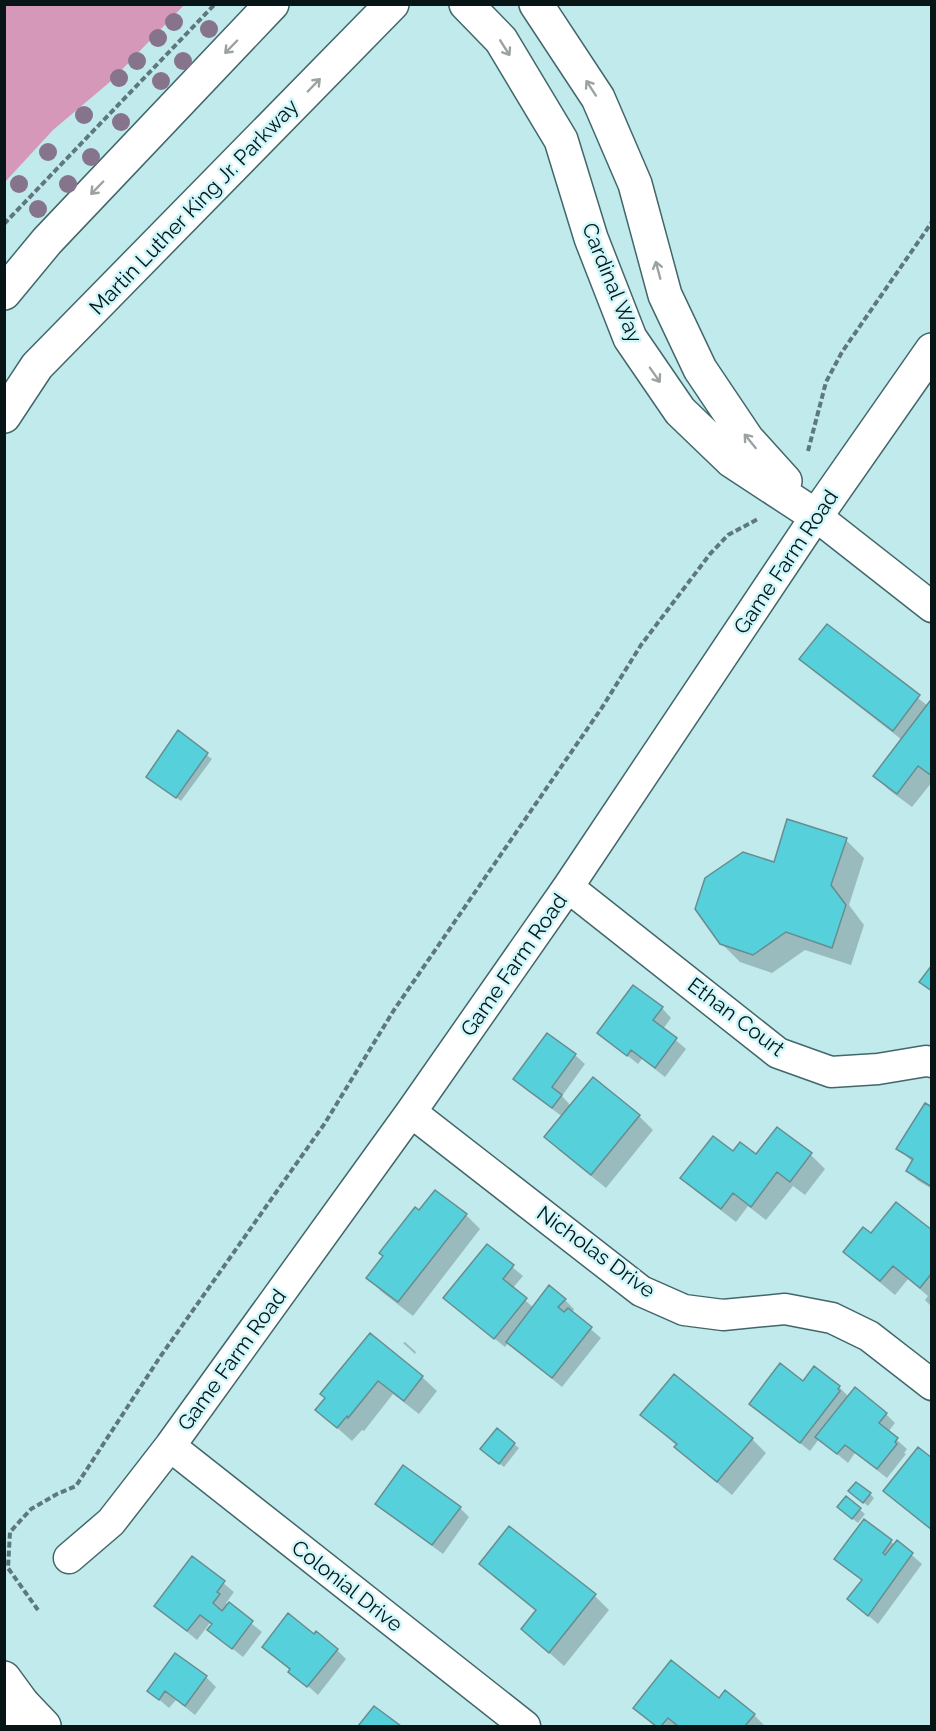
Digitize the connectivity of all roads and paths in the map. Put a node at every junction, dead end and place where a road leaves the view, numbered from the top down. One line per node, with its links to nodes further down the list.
1 (215, 4): 7 (path)
2 (272, 4): 8 (street, one-way to 8)
3 (392, 4): 10 (street, Martin Luther King Jr. Parkway, one-way to 3)
4 (466, 4): 12 (street, Cardinal Way, one-way to 12)
5 (536, 4): 12 (street, Cardinal Way, one-way to 5)
6 (932, 222): 11 (path)
7 (4, 224)
8 (4, 293)
9 (932, 350): 12 (street, Game Farm Road)
10 (4, 416)
11 (808, 451)
12 (816, 516): 14 (street, Cardinal Way); 15 (street, Game Farm Road)
13 (758, 519): 21 (path)
14 (932, 607)
15 (568, 886): 16 (street, Ethan Court); 17 (street, Game Farm Road)
16 (932, 1062)
17 (411, 1112): 18 (street, Nicholas Drive); 19 (street, Game Farm Road)
18 (932, 1384)
19 (170, 1446): 20 (street, Game Farm Road); 22 (street, Colonial Drive)
20 (69, 1558)
21 (38, 1610)
22 (525, 1726)

